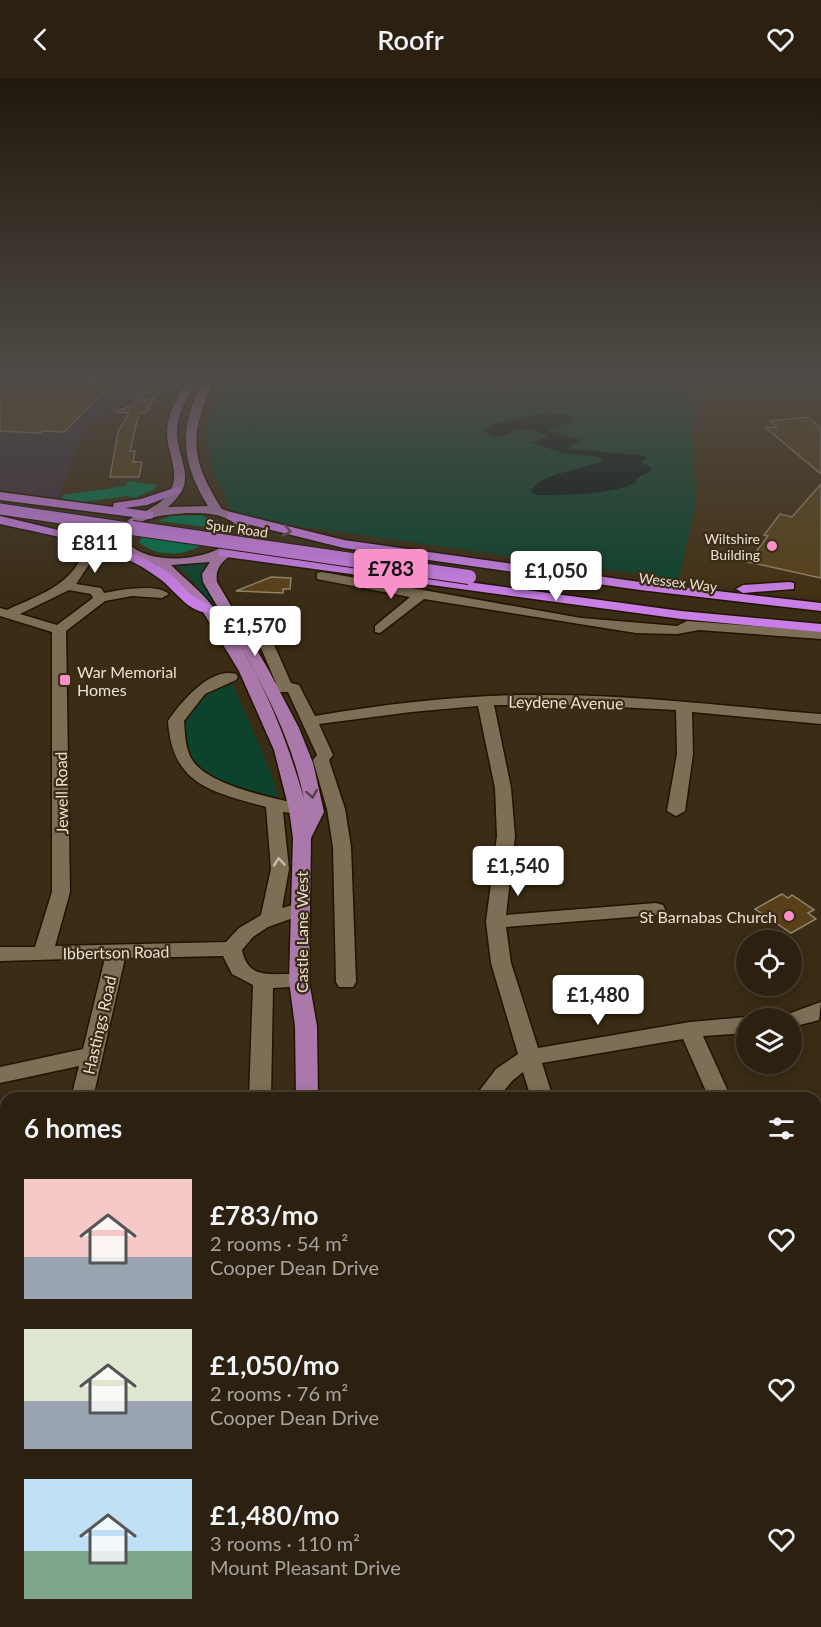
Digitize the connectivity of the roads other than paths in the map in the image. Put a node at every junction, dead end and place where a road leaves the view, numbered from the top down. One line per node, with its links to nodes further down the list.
1 (176, 454): 3 (main road)
2 (193, 454): 9 (main road)
3 (177, 490): 6 (highway); 8 (main road)
4 (0, 496): 6 (highway)
5 (0, 503): 15 (highway, Spur Road)
6 (71, 506): 8 (highway)
7 (0, 509): 15 (highway, Spur Road, bridge)
8 (152, 514): 9 (main road); 12 (main road)
9 (224, 514): 13 (main road); 15 (highway, one-way to 15)
10 (0, 520): 11 (highway)
11 (86, 547): 12 (highway); 17 (street); 25 (highway)
12 (130, 552): 14 (main road)
13 (223, 553): 14 (main road); 19 (highway); 28 (main road, Castle Lane West)
14 (160, 561): 25 (main road, Castle Lane West)
15 (465, 569): 18 (highway); 24 (highway); 27 (highway, Wessex Way); 29 (highway, Wessex Way)
16 (322, 576): 21 (street)
17 (67, 586): 22 (street); 26 (street)
18 (789, 586)
19 (499, 590): 23 (highway); 30 (highway)
20 (162, 594): 22 (street)
21 (422, 594): 23 (street); 31 (street)
22 (100, 598): 32 (street)
23 (512, 607): 33 (street)
24 (821, 607)
25 (208, 609): 40 (main road, Castle Lane West)
26 (6, 612): 32 (street)
27 (821, 614)
28 (230, 617): 35 (main road, Castle Lane West); 35 (street, Castle Lane West)
29 (821, 622)
30 (821, 628)
31 (380, 629)
32 (59, 630): 53 (street, Jewell Road)
33 (821, 635)
34 (231, 677): 42 (street)
35 (277, 687): 39 (street, Castle Lane West); 40 (main road); 41 (main road, Castle Lane West)
36 (485, 701): 37 (street, Leydene Avenue); 39 (street, Leydene Avenue); 49 (street)
37 (684, 708): 38 (street, Leydene Avenue); 44 (street)
38 (821, 719)
39 (311, 721): 41 (street, Castle Lane West)
40 (282, 750): 43 (main road, Castle Lane West)
41 (313, 762): 45 (main road, Castle Lane West, one-way to 45); 56 (street, Castle Lane West)
42 (274, 806): 43 (street); 48 (street, Castle Lane West, one-way to 42)
43 (298, 808): 45 (main road, Castle Lane West)
44 (676, 811)
45 (302, 838): 46 (main road, Castle Lane West)
46 (300, 909): 48 (street); 54 (main road, Castle Lane West)
47 (656, 909): 49 (street)
48 (270, 918): 50 (street)
49 (496, 922): 62 (street)
50 (232, 949): 51 (street, Ibbertson Road); 55 (street)
51 (116, 953): 53 (street, Ibbertson Road); 61 (street, Hastings Road)
52 (0, 954): 53 (street, Ibbertson Road)
53 (43, 954)
54 (299, 981): 55 (street); 66 (main road, Castle Lane West)
55 (263, 982): 65 (street)
56 (346, 982)
57 (821, 1010): 58 (street)
58 (802, 1018)
59 (736, 1026): 60 (street)
60 (690, 1030): 62 (street); 69 (street)
61 (92, 1055): 63 (street); 64 (street, Hastings Road)
62 (528, 1058): 67 (street); 68 (street)
63 (0, 1075)
64 (83, 1092)
65 (260, 1092)
66 (307, 1092)
67 (490, 1092)
68 (540, 1092)
69 (717, 1092)

